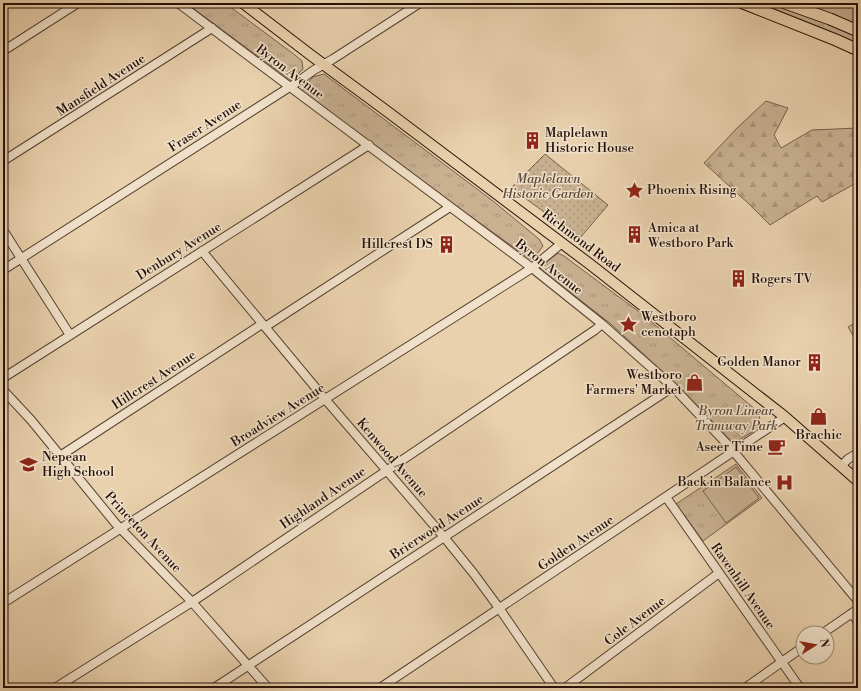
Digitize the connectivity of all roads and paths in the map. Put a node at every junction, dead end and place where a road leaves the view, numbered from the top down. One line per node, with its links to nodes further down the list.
1 (78, 3): 10 (street)
2 (178, 3): 7 (street, Byron Avenue)
3 (420, 3): 11 (street, Fraser Avenue)
4 (743, 3): 9 (highway)
5 (785, 3): 8 (highway)
6 (248, 4): 11 (main road, Richmond Road)
7 (212, 28): 12 (street, Byron Avenue); 14 (street, Mansfield Avenue)
8 (858, 31)
9 (858, 50)
10 (3, 51)
11 (324, 65): 12 (street, Fraser Avenue); 17 (main road, Richmond Road)
12 (290, 86): 13 (street, Byron Avenue); 19 (street, Fraser Avenue)
13 (369, 145): 15 (street, Byron Avenue); 18 (street, Denbury Avenue)
14 (3, 161)
15 (450, 207): 20 (street, Byron Avenue); 23 (street, Hillcrest Avenue)
16 (3, 230): 19 (street)
17 (562, 243): 20 (street, Broadview Avenue); 29 (main road, Richmond Road)
18 (202, 251): 23 (street, Kenwood Avenue); 24 (street, Denbury Avenue)
19 (21, 258): 21 (street, Fraser Avenue); 24 (street)
20 (532, 268): 22 (street, Byron Avenue); 28 (street, Broadview Avenue)
21 (3, 270)
22 (602, 324): 26 (street, Byron Avenue); 34 (street, Highland Avenue)
23 (264, 326): 28 (street, Kenwood Avenue); 32 (street, Hillcrest Avenue)
24 (70, 335): 25 (street, Denbury Avenue)
25 (3, 378)
26 (673, 386): 30 (street, Byron Avenue); 38 (street, Brierwood Avenue)
27 (3, 390): 32 (street, Princeton Avenue)
28 (325, 399): 34 (street, Kenwood Avenue); 37 (street, Broadview Avenue)
29 (785, 417): 30 (street, Golden Avenue); 33 (main road, Richmond Road)
30 (734, 452): 36 (street, Golden Avenue); 40 (street, Byron Avenue)
31 (858, 452): 33 (street)
32 (60, 456): 37 (street, Princeton Avenue)
33 (841, 466): 35 (main road, Richmond Road)
34 (386, 471): 38 (street, Kenwood Avenue); 41 (street, Highland Avenue)
35 (858, 481)
36 (666, 497): 39 (street, Ravenhill Avenue); 43 (street, Golden Avenue)
37 (121, 529): 41 (street, Princeton Avenue); 42 (street, Broadview Avenue)
38 (444, 537): 43 (street, Kenwood Avenue); 49 (street, Brierwood Avenue)
39 (719, 573): 48 (street, Ravenhill Avenue); 55 (street, Cole Avenue)
40 (858, 601)
41 (192, 602): 49 (street, Princeton Avenue); 50 (street, Highland Avenue)
42 (3, 603)
43 (499, 608): 53 (street, Golden Avenue); 54 (street, Kenwood Avenue)
44 (855, 611): 45 (street); 46 (street)
45 (858, 622)
46 (835, 625)
47 (795, 653): 48 (street)
48 (782, 662): 56 (street); 57 (street, Ravenhill Avenue)
49 (248, 666): 51 (street, Brierwood Avenue); 52 (street, Princeton Avenue)
50 (55, 688)
51 (214, 688)
52 (268, 688)
53 (380, 688)
54 (554, 688)
55 (565, 688)
56 (745, 688)
57 (800, 688)

